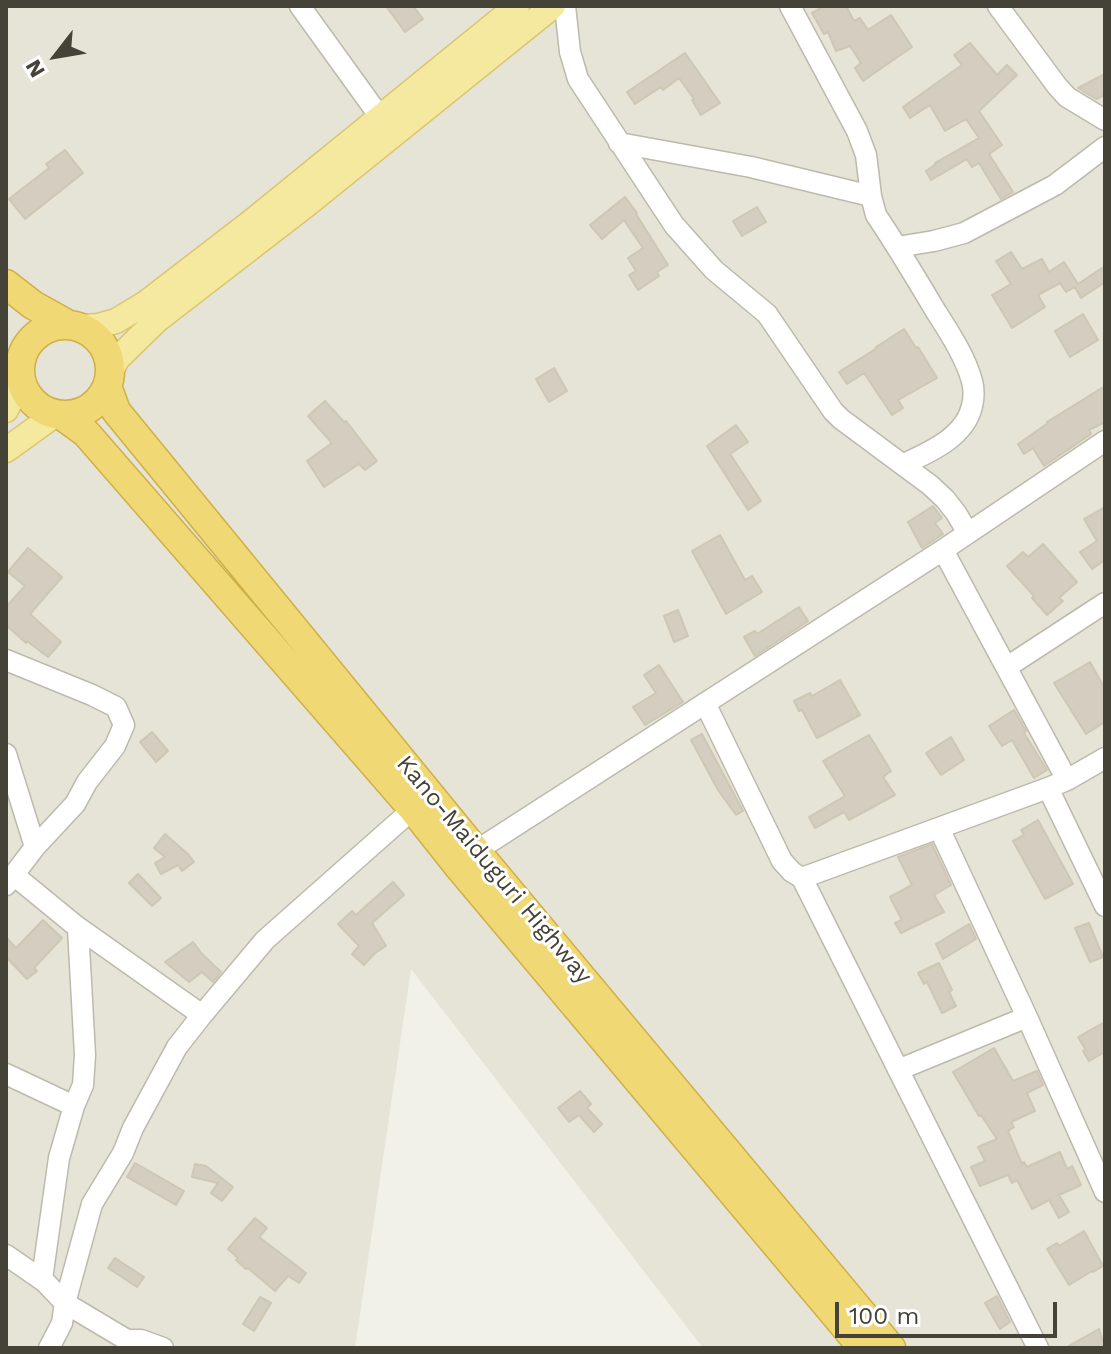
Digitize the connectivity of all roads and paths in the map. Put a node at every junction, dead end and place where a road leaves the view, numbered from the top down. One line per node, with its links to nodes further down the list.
1 (300, 6): 7 (street)
2 (517, 6): 7 (main road)
3 (553, 6): 17 (main road)
4 (565, 6): 9 (street)
5 (790, 6): 11 (street)
6 (998, 6): 8 (street)
7 (380, 117): 14 (main road)
8 (1105, 120)
9 (619, 143): 11 (street); 22 (street)
10 (1105, 147): 12 (street)
11 (871, 196): 12 (street)
12 (897, 247): 22 (street)
13 (6, 284): 14 (highway)
14 (75, 326): 16 (highway); 17 (highway)
15 (6, 338): 16 (highway)
16 (20, 375): 18 (main road); 19 (highway)
17 (108, 380): 19 (highway); 35 (highway, Kano-Maiduguri Highway)
18 (6, 410)
19 (58, 414): 21 (main road); 32 (highway, Kano-Maiduguri Highway)
20 (1105, 441): 23 (street)
21 (6, 450)
22 (904, 464): 23 (street)
23 (968, 533): 24 (street)
24 (943, 550): 27 (street); 28 (street)
25 (1105, 603): 27 (street)
26 (6, 660): 34 (street)
27 (1007, 667): 31 (street)
28 (705, 703): 35 (street); 36 (street)
29 (6, 754): 34 (street)
30 (1105, 758): 31 (street)
31 (1058, 784): 33 (street); 38 (street)
32 (413, 809): 35 (highway, Kano-Maiduguri Highway); 40 (street)
33 (939, 828): 36 (street); 41 (street)
34 (35, 847): 37 (street)
35 (468, 859): 51 (highway, Kano-Maiduguri Highway); 52 (highway, Kano-Maiduguri Highway)
36 (802, 878): 42 (street)
37 (10, 881): 39 (street)
38 (1105, 906)
39 (78, 928): 40 (street); 44 (street)
40 (202, 1015): 48 (street)
41 (1027, 1017): 42 (street); 45 (street)
42 (898, 1070): 53 (street)
43 (6, 1074): 44 (street)
44 (74, 1106): 47 (street)
45 (1105, 1192)
46 (6, 1255): 47 (street)
47 (42, 1279): 48 (street)
48 (65, 1303): 49 (street); 50 (street)
49 (49, 1348)
50 (163, 1348)
51 (863, 1348)
52 (891, 1348)
53 (1038, 1348)

